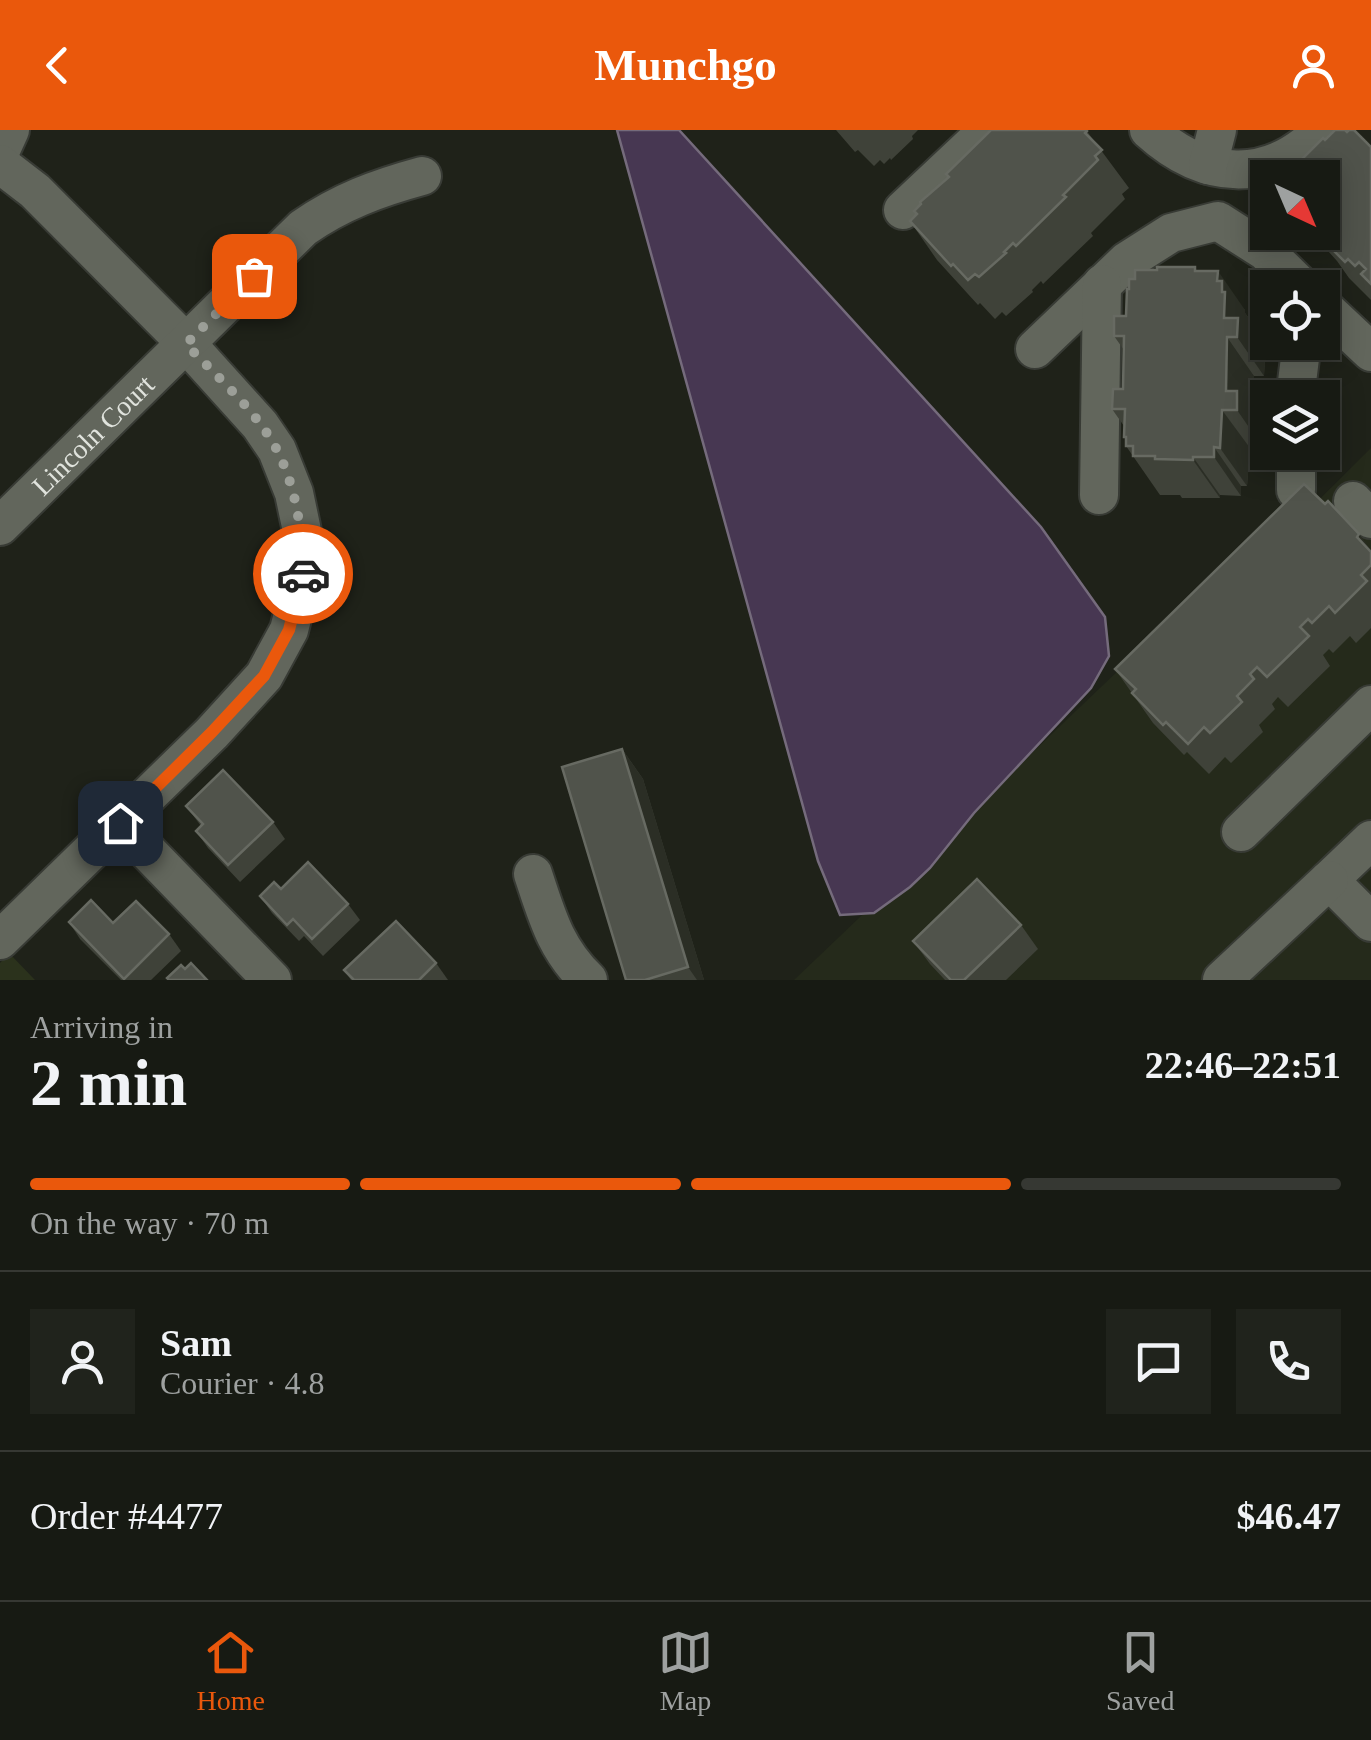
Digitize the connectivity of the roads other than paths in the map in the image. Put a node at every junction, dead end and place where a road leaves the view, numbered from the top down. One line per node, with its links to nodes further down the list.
1 (10, 130): 5 (street)
2 (988, 130): 9 (street)
3 (1149, 130): 6 (street)
4 (1322, 130): 6 (street)
5 (0, 152)
6 (1216, 155): 10 (street)
7 (0, 164): 14 (street)
8 (422, 176): 14 (street, Lincoln Court)
9 (903, 210)
10 (1218, 221): 11 (street); 12 (street)
11 (1285, 270)
12 (1102, 284): 15 (street); 19 (street)
13 (1340, 323): 16 (street)
14 (186, 344): 20 (street, Lincoln Court); 22 (street)
15 (1035, 349)
16 (1371, 352)
17 (1296, 470): 18 (street)
18 (1296, 490)
19 (1100, 496)
20 (0, 526)
21 (1371, 706): 23 (street)
22 (120, 823): 28 (street); 29 (street)
23 (1241, 832)
24 (1371, 840): 26 (street)
25 (532, 874): 30 (street)
26 (1329, 880): 27 (street); 31 (street)
27 (1371, 922)
28 (0, 940)
29 (272, 980)
30 (588, 980)
31 (1222, 980)

